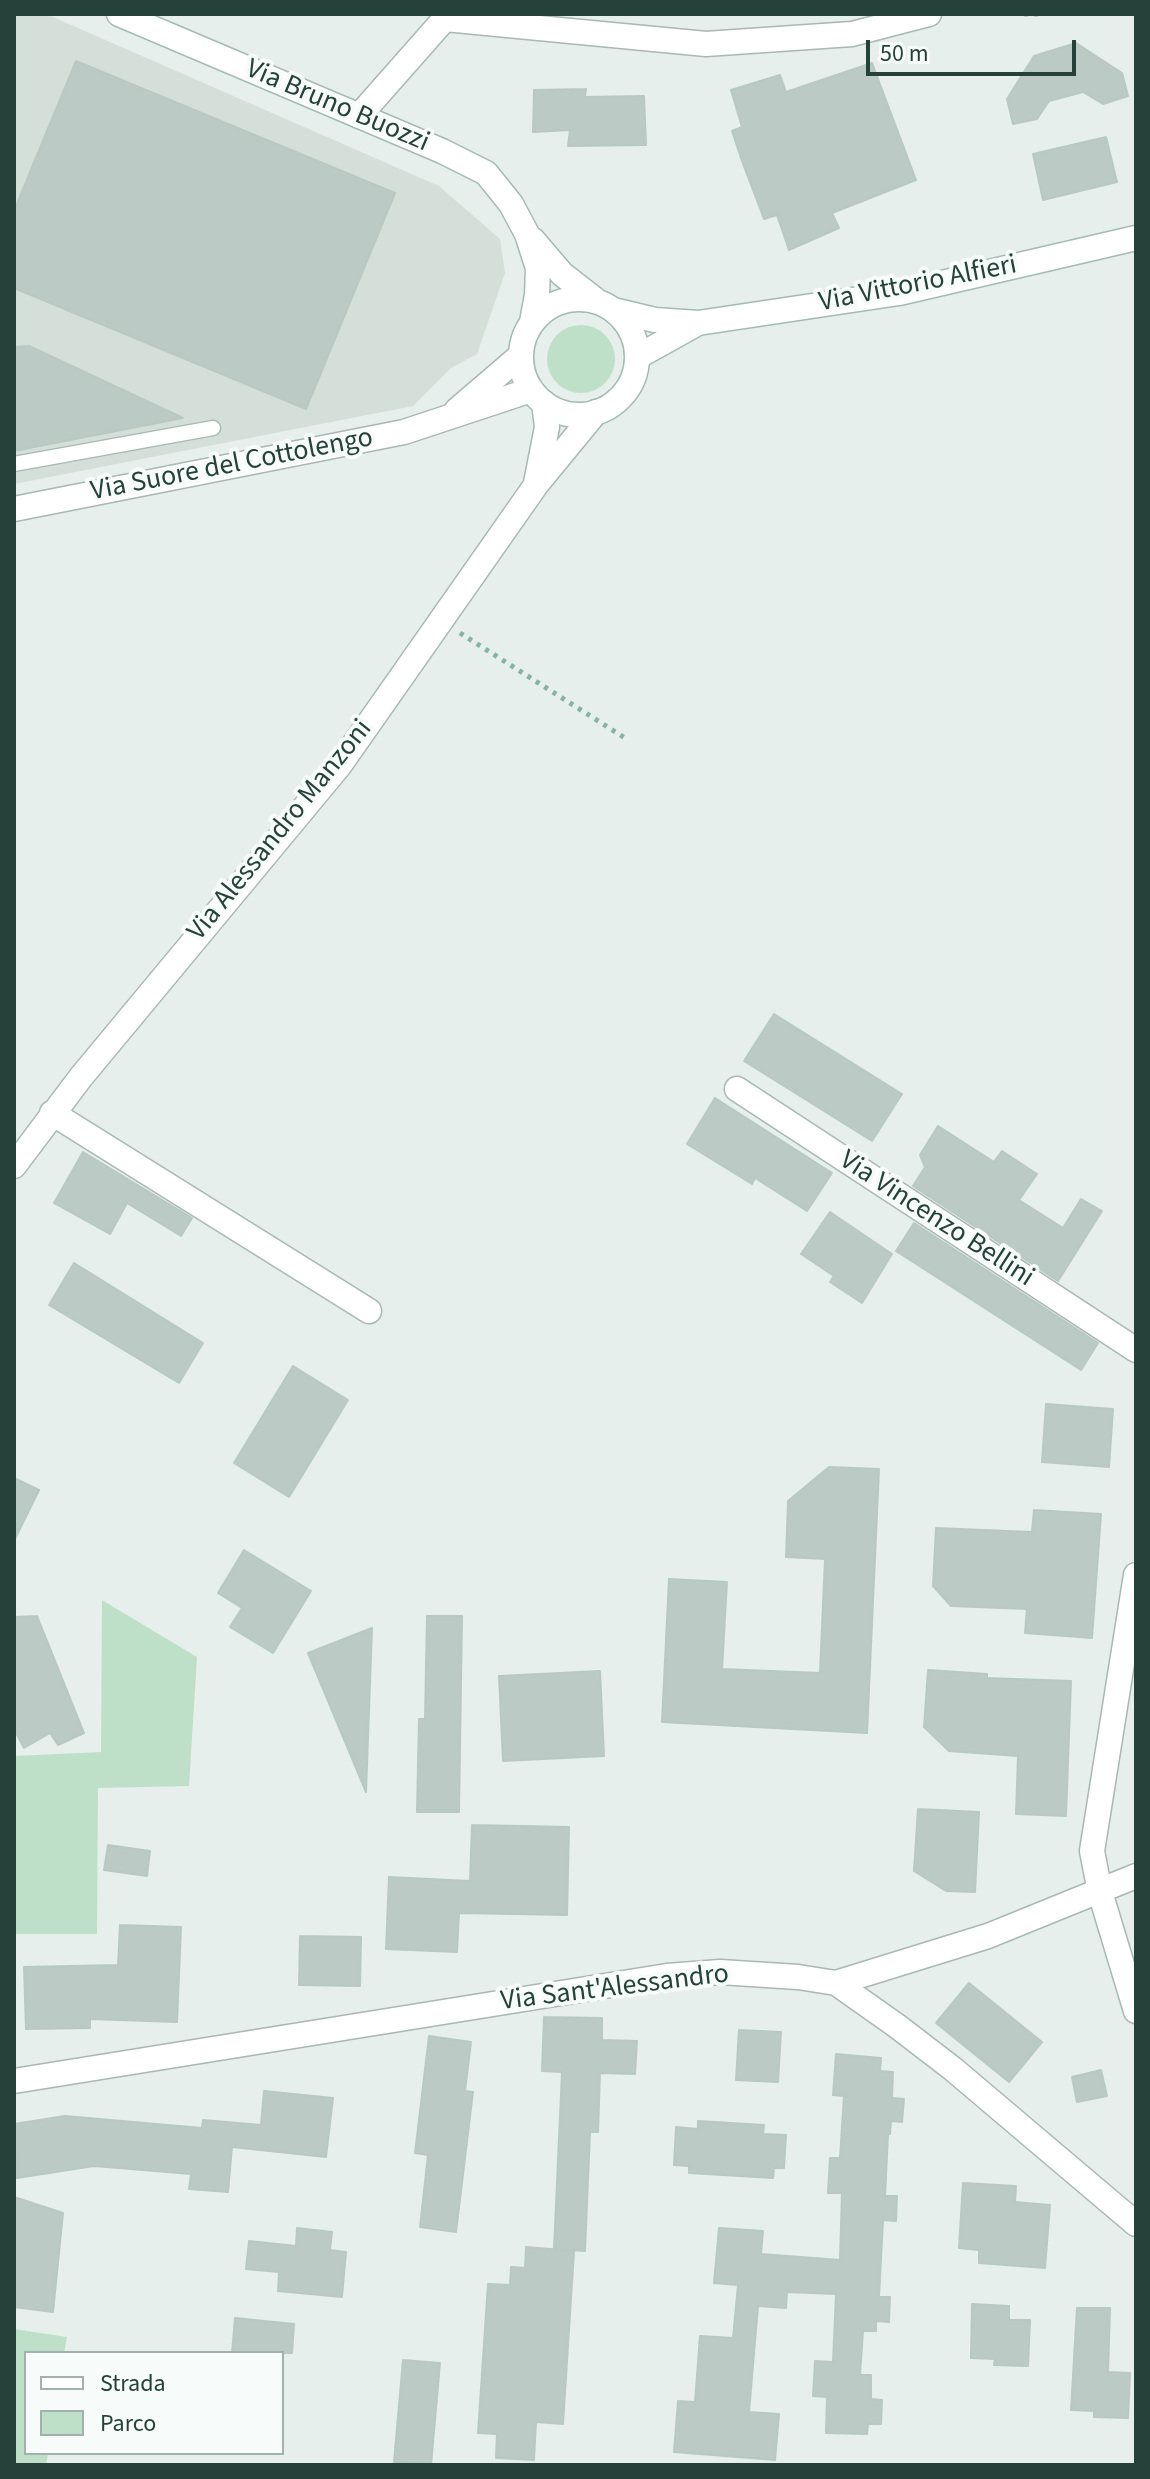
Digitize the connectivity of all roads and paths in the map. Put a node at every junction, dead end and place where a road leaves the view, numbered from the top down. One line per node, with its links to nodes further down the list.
1 (119, 14): 6 (street, Via Bruno Buozzi)
2 (929, 14): 5 (street)
3 (1024, 14): 4 (path)
4 (1042, 14)
5 (447, 16): 6 (street)
6 (359, 116): 7 (street, Via Bruno Buozzi)
7 (527, 234): 9 (street, Via Bruno Buozzi); 10 (street, Via Bruno Buozzi)
8 (1136, 238): 11 (street, Via Vittorio Alfieri)
9 (606, 306): 10 (street); 11 (street, Via Vittorio Alfieri); 13 (street)
10 (532, 322): 12 (street)
11 (698, 323): 13 (street, Via Vittorio Alfieri)
12 (520, 356): 14 (street); 16 (street, Via Suore del Cottolengo)
13 (637, 357): 15 (street)
14 (538, 397): 15 (street); 16 (street, Via Suore del Cottolengo); 19 (street, Via Alessandro Manzoni)
15 (596, 412): 19 (street, Via Alessandro Manzoni)
16 (449, 417): 20 (street, Via Suore del Cottolengo)
17 (213, 428): 18 (lane)
18 (14, 464)
19 (536, 485): 21 (street, Via Alessandro Manzoni)
20 (14, 509)
21 (442, 622): 22 (path); 24 (street, Via Alessandro Manzoni)
22 (625, 738)
23 (737, 1089): 27 (street, Via Vincenzo Bellini)
24 (52, 1113): 25 (street, Via Alessandro Manzoni); 26 (street)
25 (14, 1166)
26 (369, 1311)
27 (1136, 1350)
28 (1136, 1575): 30 (street)
29 (1136, 1876): 30 (street)
30 (1100, 1892): 31 (street); 32 (street)
31 (836, 1983): 33 (street, Via Sant'Alessandro); 34 (street, Via Sant'Alessandro)
32 (1136, 2011)
33 (14, 2081)
34 (1136, 2224)

